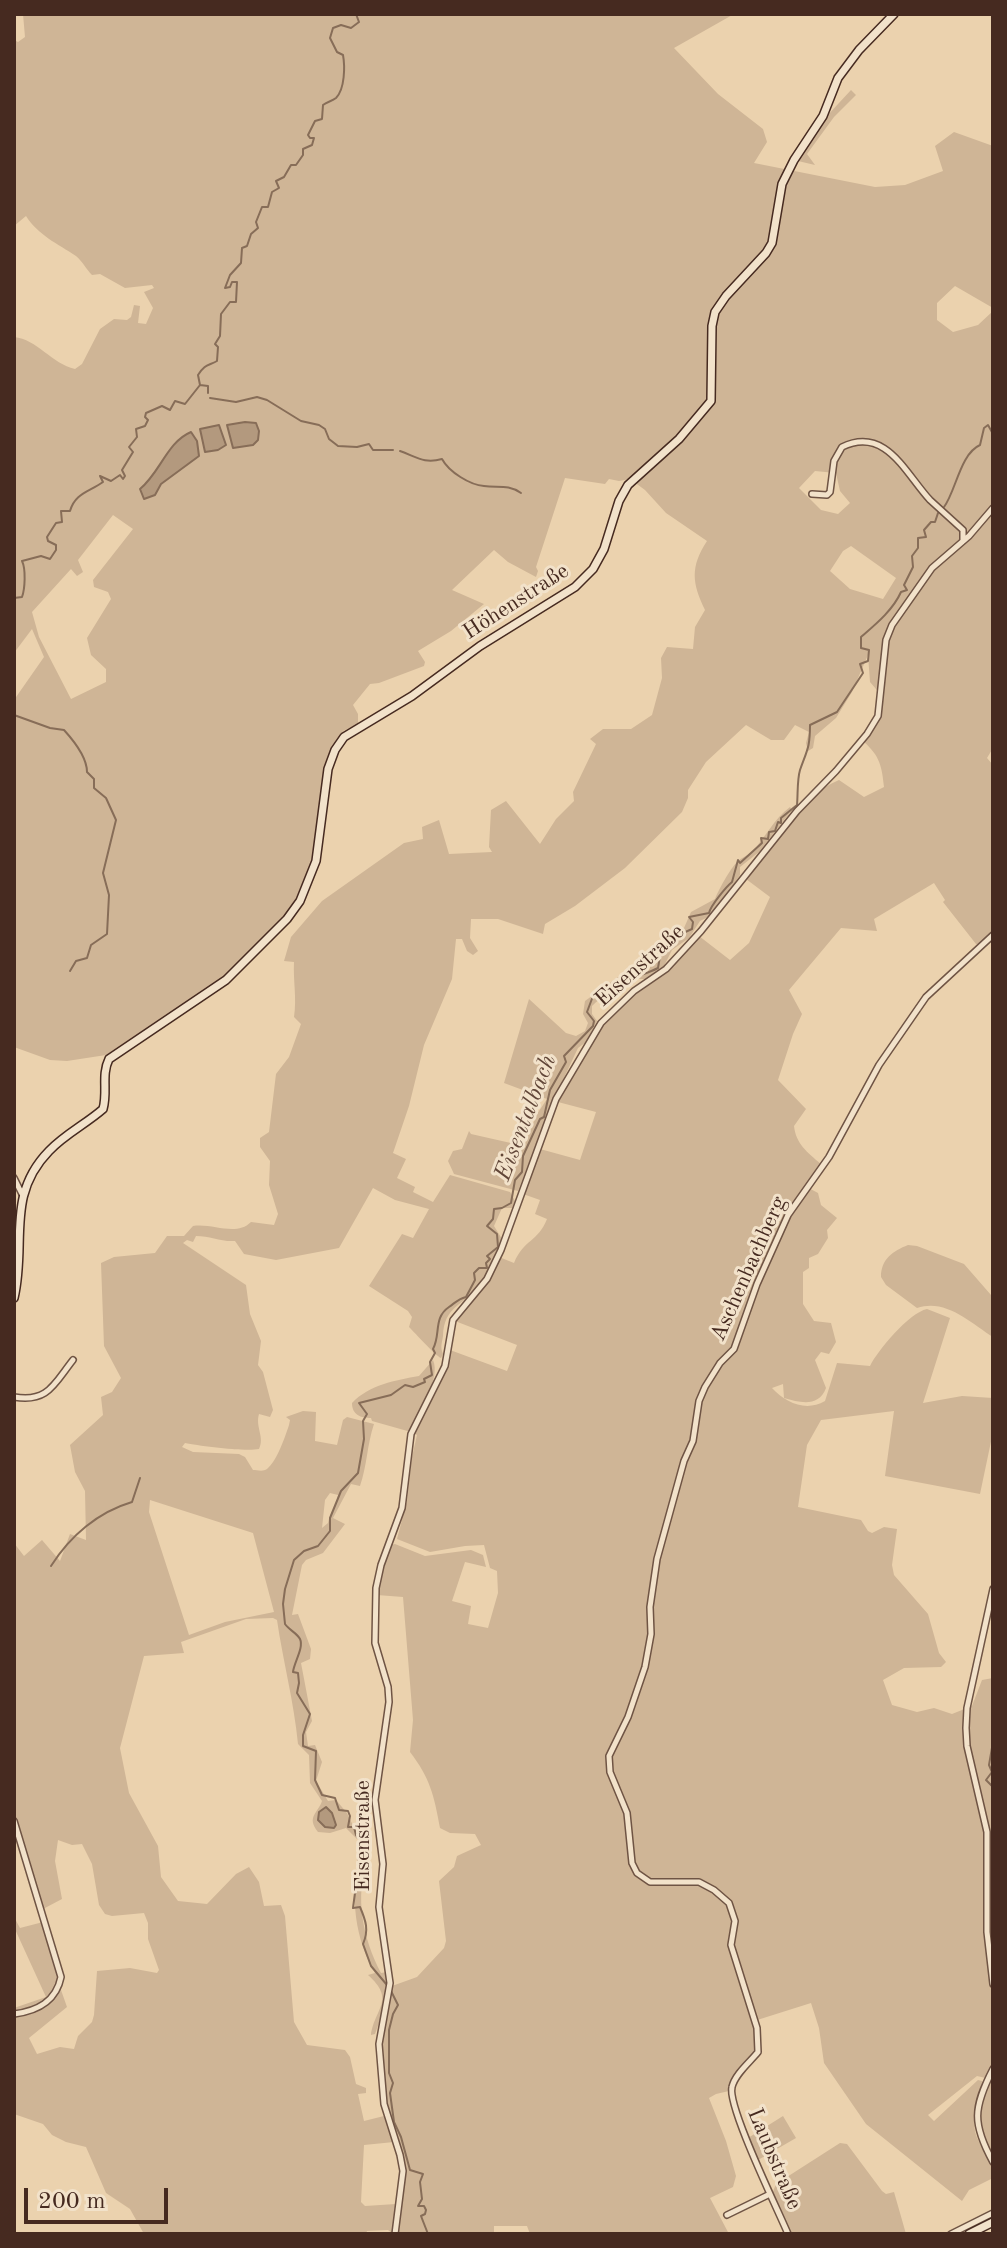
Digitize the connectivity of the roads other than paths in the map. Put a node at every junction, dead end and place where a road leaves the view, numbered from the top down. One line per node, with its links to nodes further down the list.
1 (894, 14): 7 (street, Höhenstraße)
2 (812, 494): 4 (street)
3 (993, 508): 4 (street, Eisenstraße)
4 (962, 542): 22 (street, Eisenstraße)
5 (993, 935): 12 (street, Aschenbachberg)
6 (14, 1178): 7 (street)
7 (22, 1194): 8 (street)
8 (14, 1298)
9 (73, 1360): 10 (street)
10 (14, 1397)
11 (993, 1589): 14 (street)
12 (645, 1667): 18 (street, Laubstraße)
13 (14, 1821): 15 (street)
14 (993, 1984)
15 (14, 2014)
16 (993, 2069): 17 (street)
17 (993, 2162)
18 (770, 2194): 20 (street); 23 (street, Laubstraße)
19 (993, 2213): 24 (street)
20 (727, 2215)
21 (993, 2222): 25 (street)
22 (395, 2234)
23 (788, 2234)
24 (951, 2234)
25 (969, 2234)

